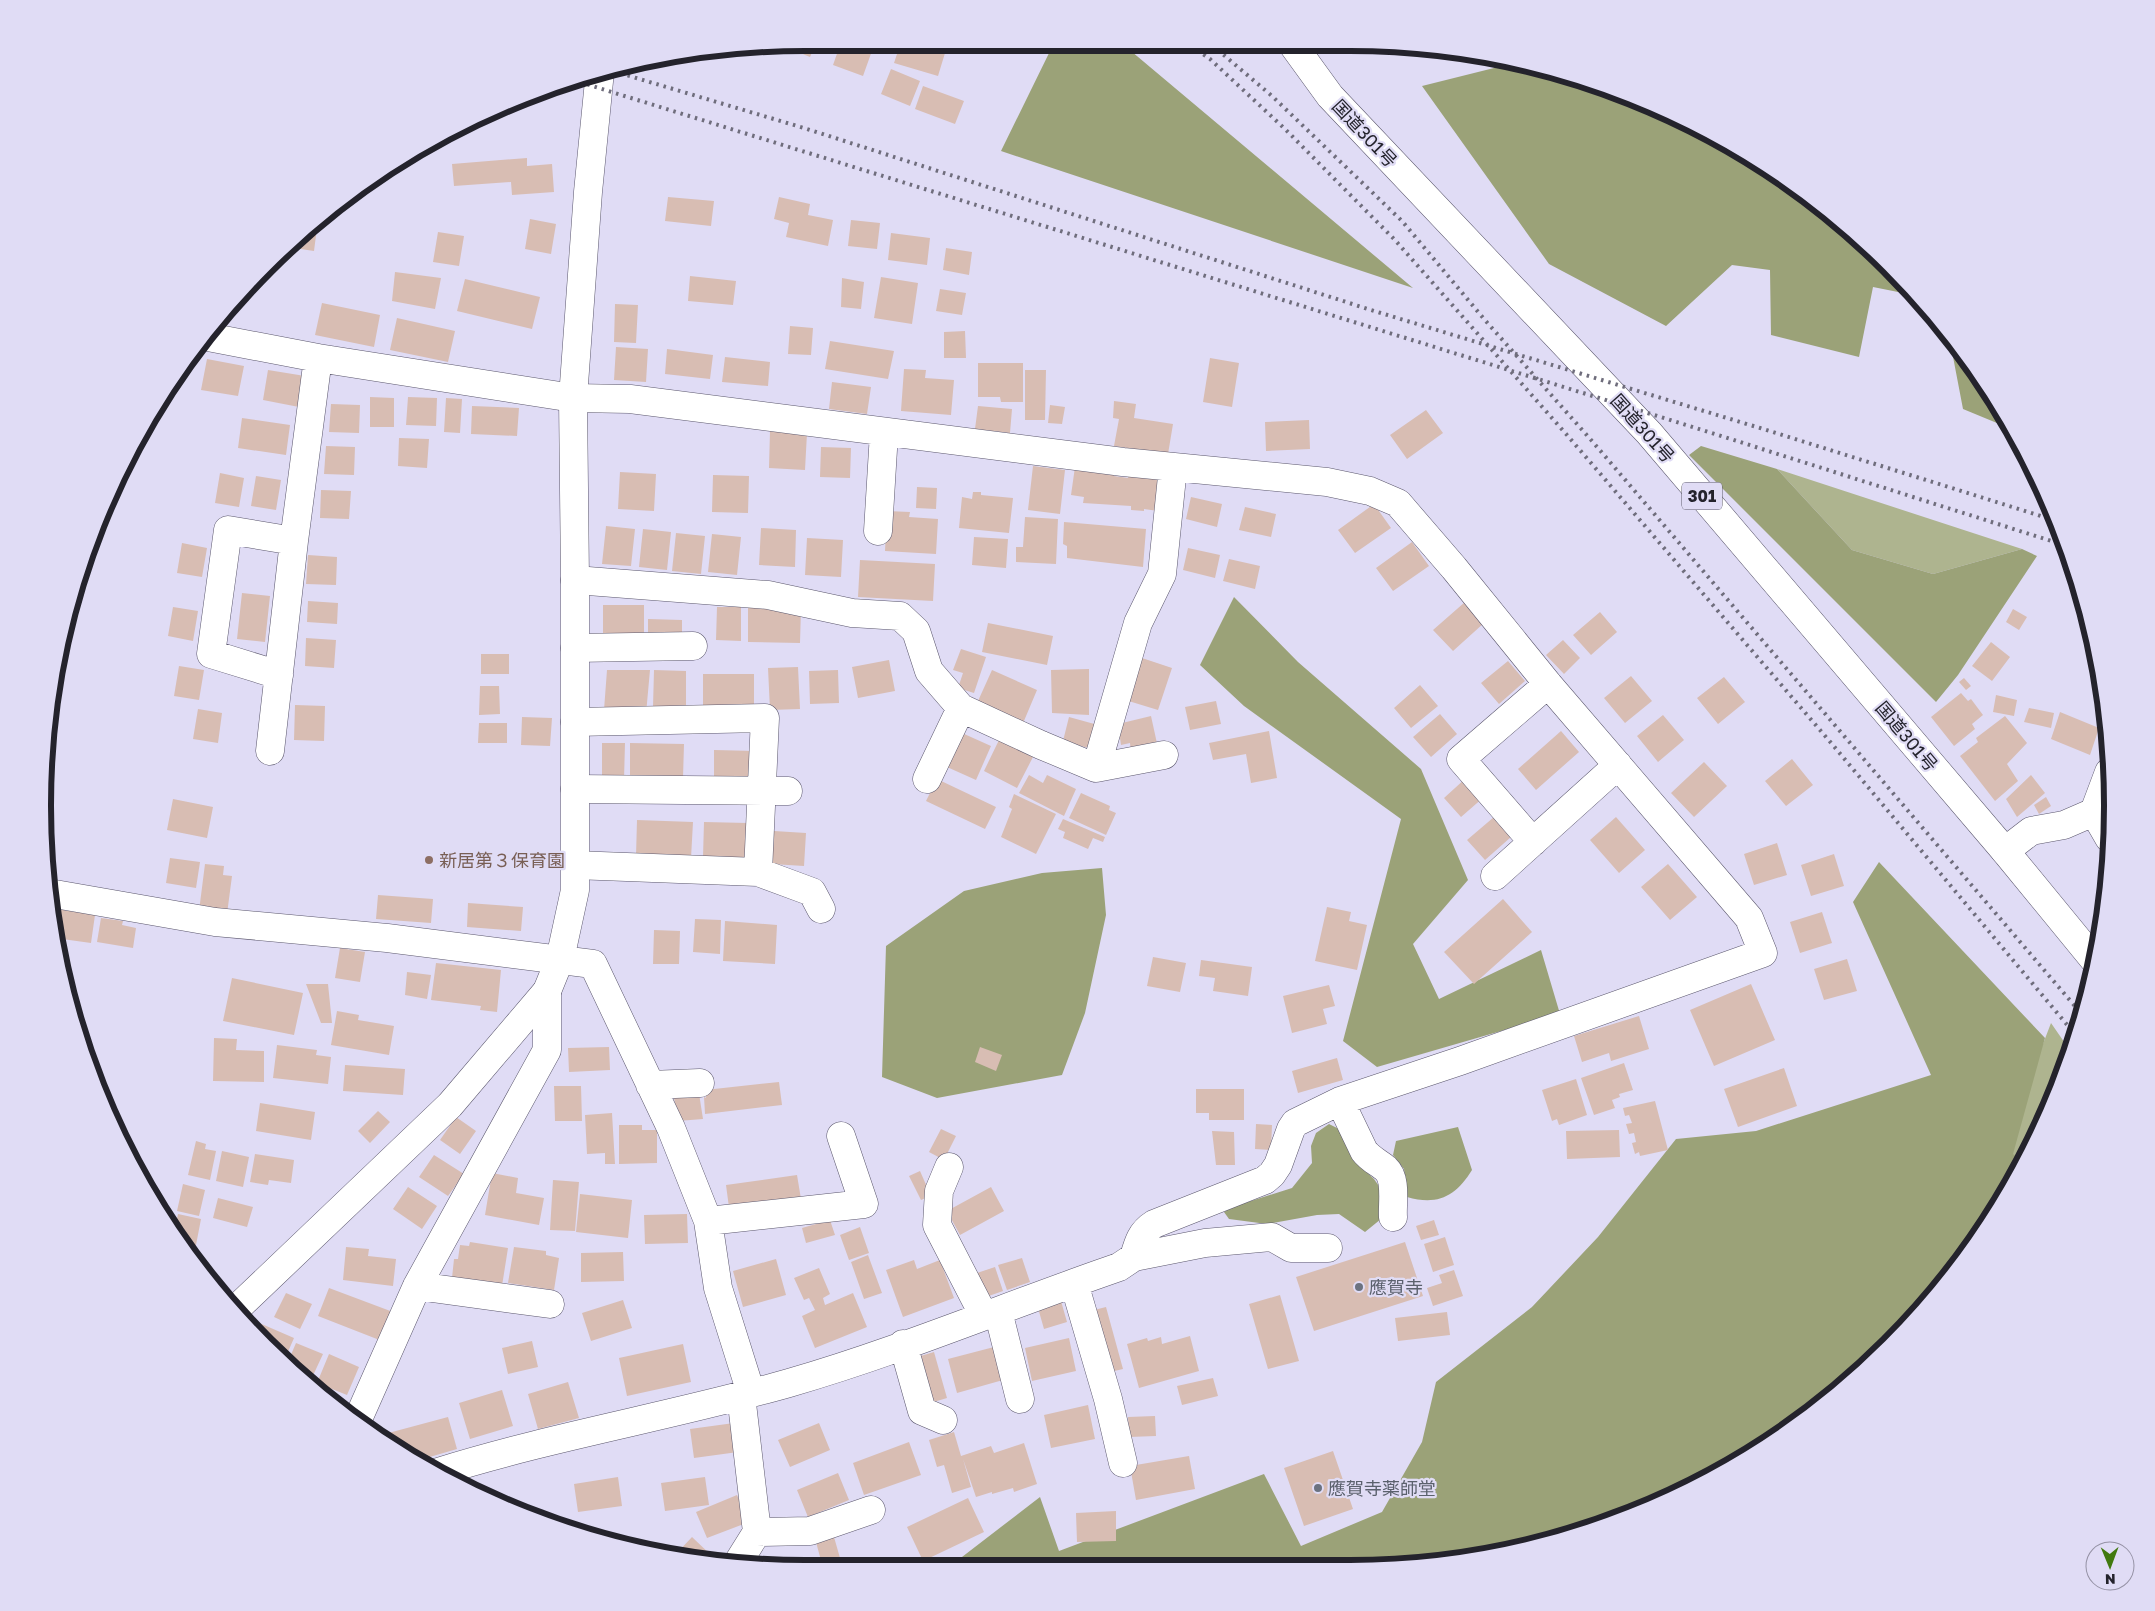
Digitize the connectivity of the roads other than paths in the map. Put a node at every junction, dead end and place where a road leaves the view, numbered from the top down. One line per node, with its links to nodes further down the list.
1 (1296, 51): 28 (main road, 国道301号 / 301)
2 (599, 80): 5 (main road)
3 (213, 338): 4 (main road)
4 (318, 358): 5 (main road); 9 (main road)
5 (573, 398): 6 (main road); 10 (main road)
6 (884, 433): 7 (main road); 8 (main road)
7 (1173, 467): 14 (main road); 20 (main road)
8 (878, 531)
9 (294, 541): 13 (main road); 13 (main road)
10 (575, 580): 12 (main road); 15 (main road)
11 (693, 646): 12 (main road)
12 (575, 648): 16 (main road)
13 (278, 675): 17 (main road)
14 (1548, 684): 19 (main road); 27 (main road)
15 (961, 708): 20 (main road); 21 (main road)
16 (575, 722): 23 (main road); 24 (main road)
17 (270, 751)
18 (1164, 755): 20 (main road)
19 (1618, 765): 27 (main road); 39 (main road)
20 (1096, 768)
21 (927, 779)
22 (2103, 787): 25 (main road)
23 (575, 789): 24 (main road); 29 (main road)
24 (775, 791): 30 (main road)
25 (2094, 812): 26 (main road); 28 (main road)
26 (2103, 828)
27 (1533, 842): 31 (main road)
28 (2005, 851): 34 (main road, 国道301号 / 301)
29 (574, 865): 30 (main road); 35 (main road)
30 (758, 872): 33 (main road)
31 (1495, 876)
32 (57, 894): 35 (main road)
33 (821, 909)
34 (2089, 953)
35 (560, 959): 36 (main road); 38 (main road)
36 (546, 991): 47 (main road); 49 (main road)
37 (700, 1083): 38 (main road)
38 (650, 1086): 43 (main road)
39 (1340, 1101): 42 (main road); 45 (main road)
40 (841, 1136): 43 (main road)
41 (949, 1167): 50 (main road)
42 (1393, 1217)
43 (708, 1221): 52 (main road)
44 (1328, 1248): 45 (main road)
45 (1134, 1257): 46 (main road)
46 (1074, 1283): 50 (main road); 56 (main road)
47 (418, 1286): 48 (main road); 54 (main road)
48 (550, 1304)
49 (240, 1305)
50 (991, 1313): 51 (main road); 53 (main road)
51 (903, 1344): 52 (main road); 55 (main road)
52 (746, 1394): 57 (main road); 59 (main road)
53 (1020, 1399)
54 (360, 1414)
55 (943, 1420)
56 (1123, 1463)
57 (447, 1469)
58 (871, 1510): 59 (main road)
59 (758, 1532): 60 (main road)
60 (742, 1557)

